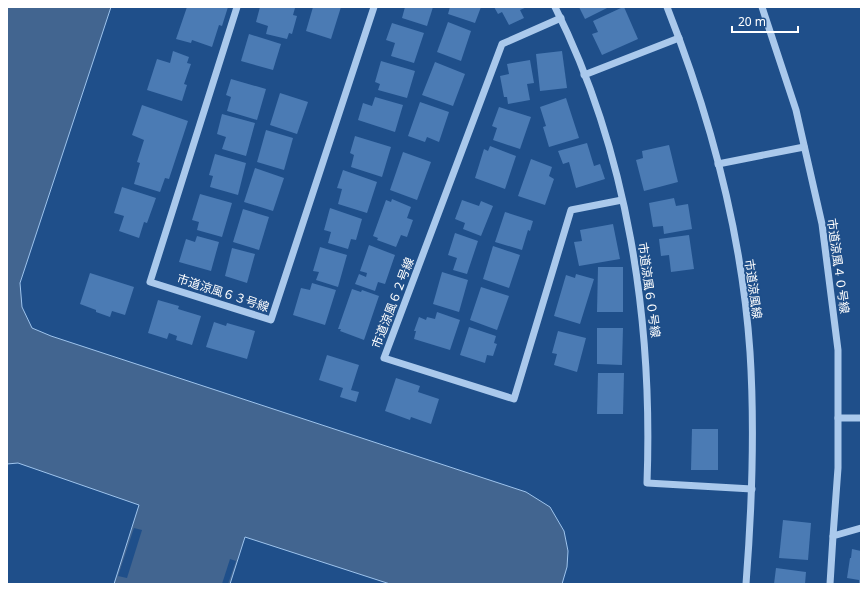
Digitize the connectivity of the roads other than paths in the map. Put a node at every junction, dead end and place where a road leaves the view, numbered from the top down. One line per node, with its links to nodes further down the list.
1 (237, 7): 2 (street, 市道涼風６３号線)
2 (374, 7)
3 (555, 7): 6 (street, 市道涼風６０号線)
4 (667, 7): 7 (street, 市道涼風線)
5 (762, 7): 9 (street, 市道涼風４０号線)
6 (561, 18): 8 (street, 市道涼風６０号線); 11 (street, 市道涼風６２号線)
7 (679, 38): 8 (street); 10 (street, 市道涼風線)
8 (584, 75): 11 (street, 市道涼風６０号線)
9 (804, 147): 10 (street); 12 (street, 市道涼風４０号線)
10 (718, 164): 14 (street, 市道涼風線)
11 (622, 200): 14 (street, 市道涼風６０号線)
12 (838, 418): 13 (street); 16 (street, 市道涼風４０号線)
13 (861, 418)
14 (752, 489): 17 (street, 市道涼風線)
15 (861, 528): 16 (street)
16 (834, 536): 18 (street, 市道涼風４０号線)
17 (746, 584)
18 (830, 584)

